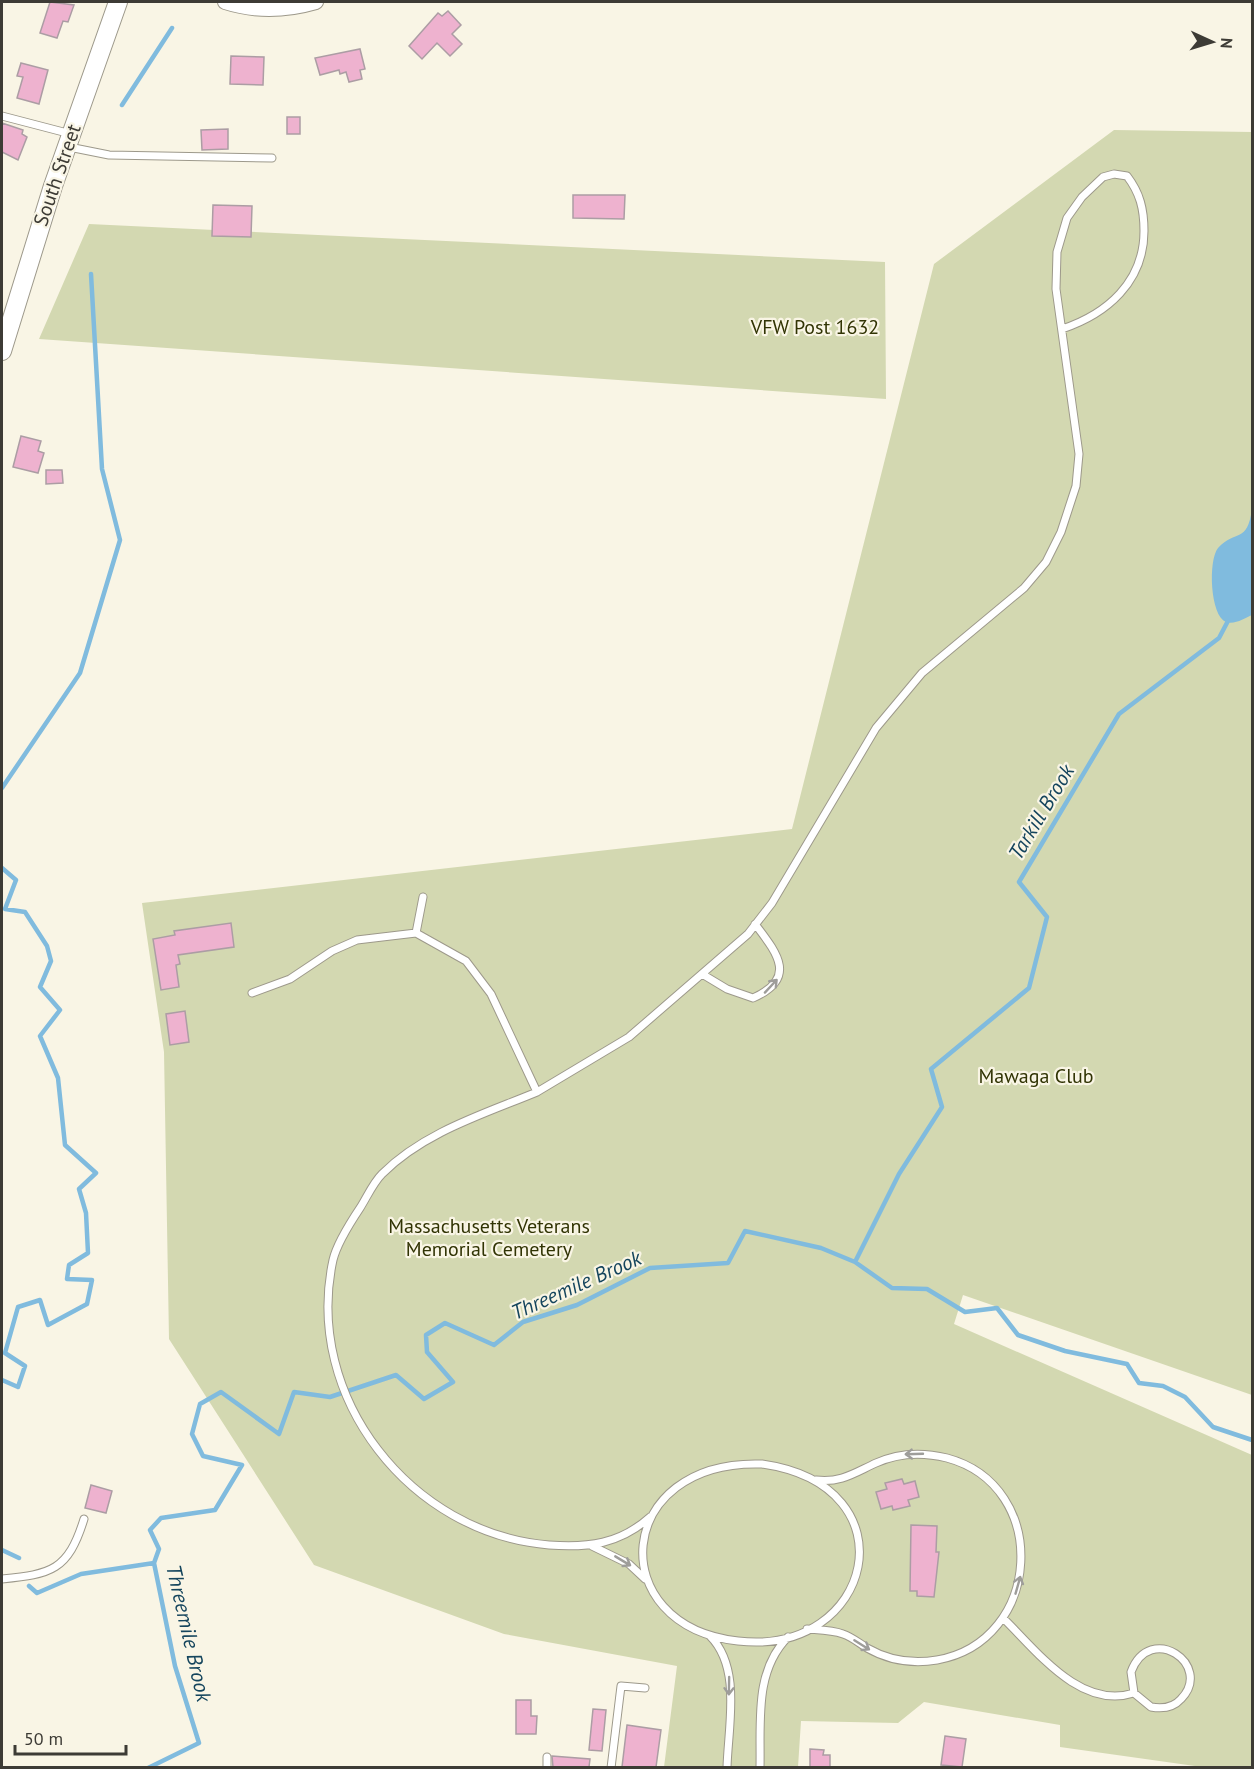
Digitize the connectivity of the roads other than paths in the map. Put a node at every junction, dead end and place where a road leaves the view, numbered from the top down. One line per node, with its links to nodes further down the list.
1 (118, 2): 5 (street, South Street)
2 (225, 2): 3 (street)
3 (316, 2)
4 (2, 116): 5 (lane)
5 (68, 140): 6 (lane); 8 (street, South Street)
6 (272, 158)
7 (1062, 329): 7 (lane); 10 (lane)
8 (2, 351)
9 (423, 897): 11 (lane)
10 (755, 924): 12 (lane); 12 (lane, one-way to 10)
11 (416, 933): 13 (lane); 14 (lane)
12 (702, 974): 14 (lane)
13 (252, 993)
14 (537, 1092): 18 (lane)
15 (812, 1480): 16 (lane); 21 (lane, one-way to 15); 22 (lane)
16 (650, 1517): 18 (lane); 20 (lane)
17 (84, 1519): 19 (lane)
18 (592, 1546): 20 (lane, one-way to 20)
19 (2, 1579)
20 (649, 1583): 23 (lane)
21 (1003, 1618): 22 (lane, one-way to 21); 26 (lane)
22 (807, 1629): 24 (lane)
23 (708, 1634): 24 (lane); 30 (lane, one-way to 30)
24 (788, 1637): 31 (lane)
25 (645, 1688): 29 (lane)
26 (1134, 1693): 26 (lane)
27 (547, 1757): 28 (lane)
28 (547, 1767)
29 (611, 1767)
30 (727, 1767)
31 (760, 1767)

